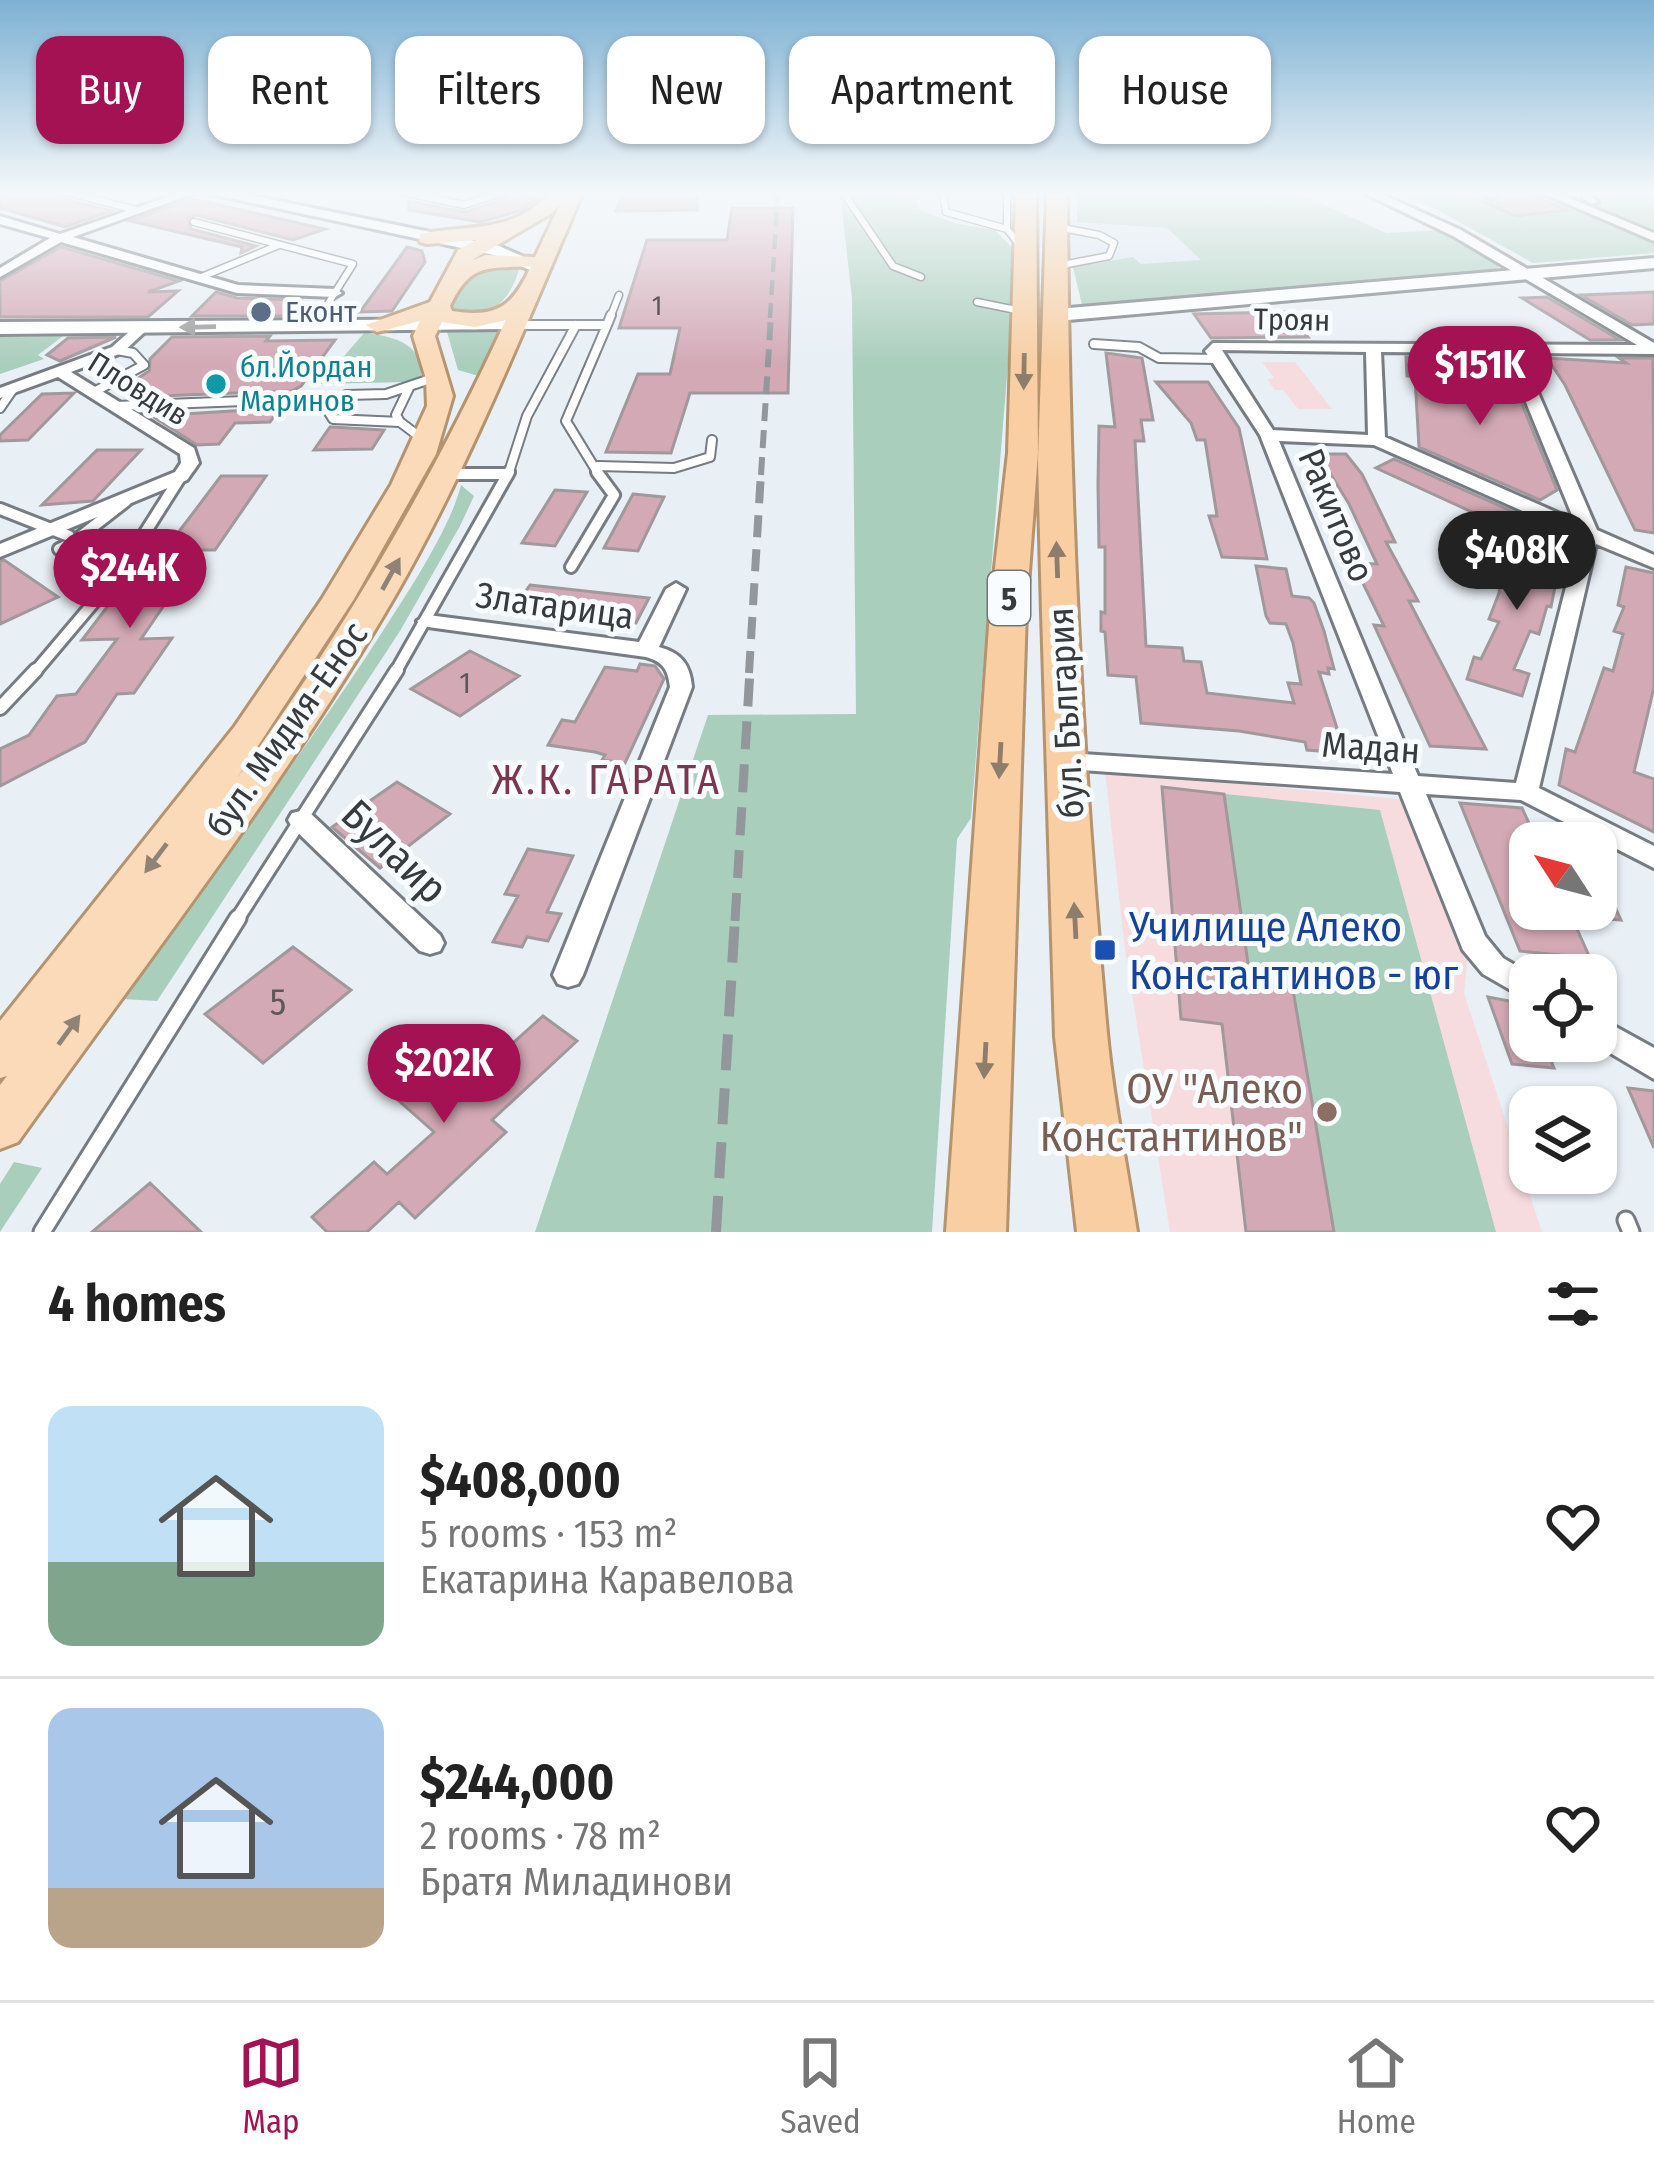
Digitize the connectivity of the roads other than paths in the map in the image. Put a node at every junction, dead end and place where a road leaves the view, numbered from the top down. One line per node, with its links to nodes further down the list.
1 (39, 249): 15 (street)
2 (99, 249): 18 (street)
3 (269, 249): 18 (lane)
4 (297, 249): 19 (lane)
5 (446, 249): 12 (main road)
6 (479, 249): 12 (main road)
7 (542, 249): 14 (main road, бул. Мидия-Енос)
8 (882, 249): 17 (lane)
9 (1112, 249): 11 (lane)
10 (1484, 249): 16 (street)
11 (1030, 250): 21 (highway, бул. България / 5)
12 (464, 260): 14 (main road); 14 (main road); 23 (main road)
13 (1654, 263): 16 (main road)
14 (534, 264): 22 (main road, бул. Мидия-Енос)
15 (0, 273)
16 (1528, 274): 21 (main road); 34 (street)
17 (921, 277)
18 (199, 278): 19 (street)
19 (335, 293): 24 (lane)
20 (619, 295): 27 (lane)
21 (1020, 309): 65 (highway, бул. България / 5, one-way to 21); 78 (highway, бул. България / 5, one-way to 78)
22 (518, 314): 23 (main road); 26 (lane); 45 (main road, бул. Мидия-Енос)
23 (434, 315): 25 (main road); 37 (main road, бул. Мидия-Енос)
24 (315, 325): 25 (main road); 28 (main road, one-way to 28)
25 (376, 325)
26 (576, 326): 27 (lane); 50 (lane)
27 (608, 326): 48 (lane)
28 (143, 327): 29 (main road); 32 (street)
29 (0, 328)
30 (1094, 344): 35 (lane)
31 (1373, 349): 33 (street, Троян); 35 (street, Троян); 47 (street)
32 (117, 350): 36 (street); 39 (lane)
33 (1512, 350): 34 (street, Троян); 55 (street)
34 (1654, 350)
35 (1217, 352): 44 (street, Ракитово)
36 (60, 372): 38 (street); 39 (street, Пловдив)
37 (424, 381): 43 (main road, бул. Мидия-Енос); 43 (lane); 45 (main road)
38 (7, 391): 42 (lane)
39 (92, 392): 41 (street, Пловдив)
40 (292, 399): 41 (lane)
41 (114, 406): 51 (street, Пловдив)
42 (0, 407)
43 (413, 433): 74 (main road, бул. Мидия-Енос, one-way to 74)
44 (1268, 435): 47 (street); 66 (street, Ракитово)
45 (465, 438): 49 (main road, бул. Мидия-Енос)
46 (712, 440): 48 (lane)
47 (1377, 440): 55 (street)
48 (598, 466): 60 (lane)
49 (447, 474): 50 (lane); 76 (main road, бул. Мидия-Енос, one-way to 49)
50 (508, 474): 62 (lane)
51 (181, 476): 52 (street); 64 (lane)
52 (131, 497): 54 (street); 56 (lane)
53 (0, 509): 54 (lane)
54 (49, 530): 56 (lane); 57 (street)
55 (1589, 534): 58 (street); 67 (street)
56 (72, 543): 59 (lane)
57 (0, 550)
58 (1654, 562)
59 (82, 564)
60 (571, 567)
61 (676, 589): 63 (street)
62 (428, 622): 63 (street, Златарица); 68 (lane)
63 (659, 653): 71 (street)
64 (0, 708)
65 (1067, 761): 66 (street, Мадан); 79 (highway, бул. България / 5, one-way to 65)
66 (1414, 787): 67 (street, Мадан); 72 (street, Ракитово)
67 (1526, 792): 69 (street, Мадан)
68 (301, 820): 70 (street, Булаир); 77 (lane)
69 (1654, 858)
70 (430, 944)
71 (568, 975)
72 (1509, 976)
73 (1617, 1042): 75 (street)
74 (0, 1058)
75 (1654, 1065)
76 (0, 1125)
77 (42, 1232)
78 (976, 1232)
79 (1107, 1232)

